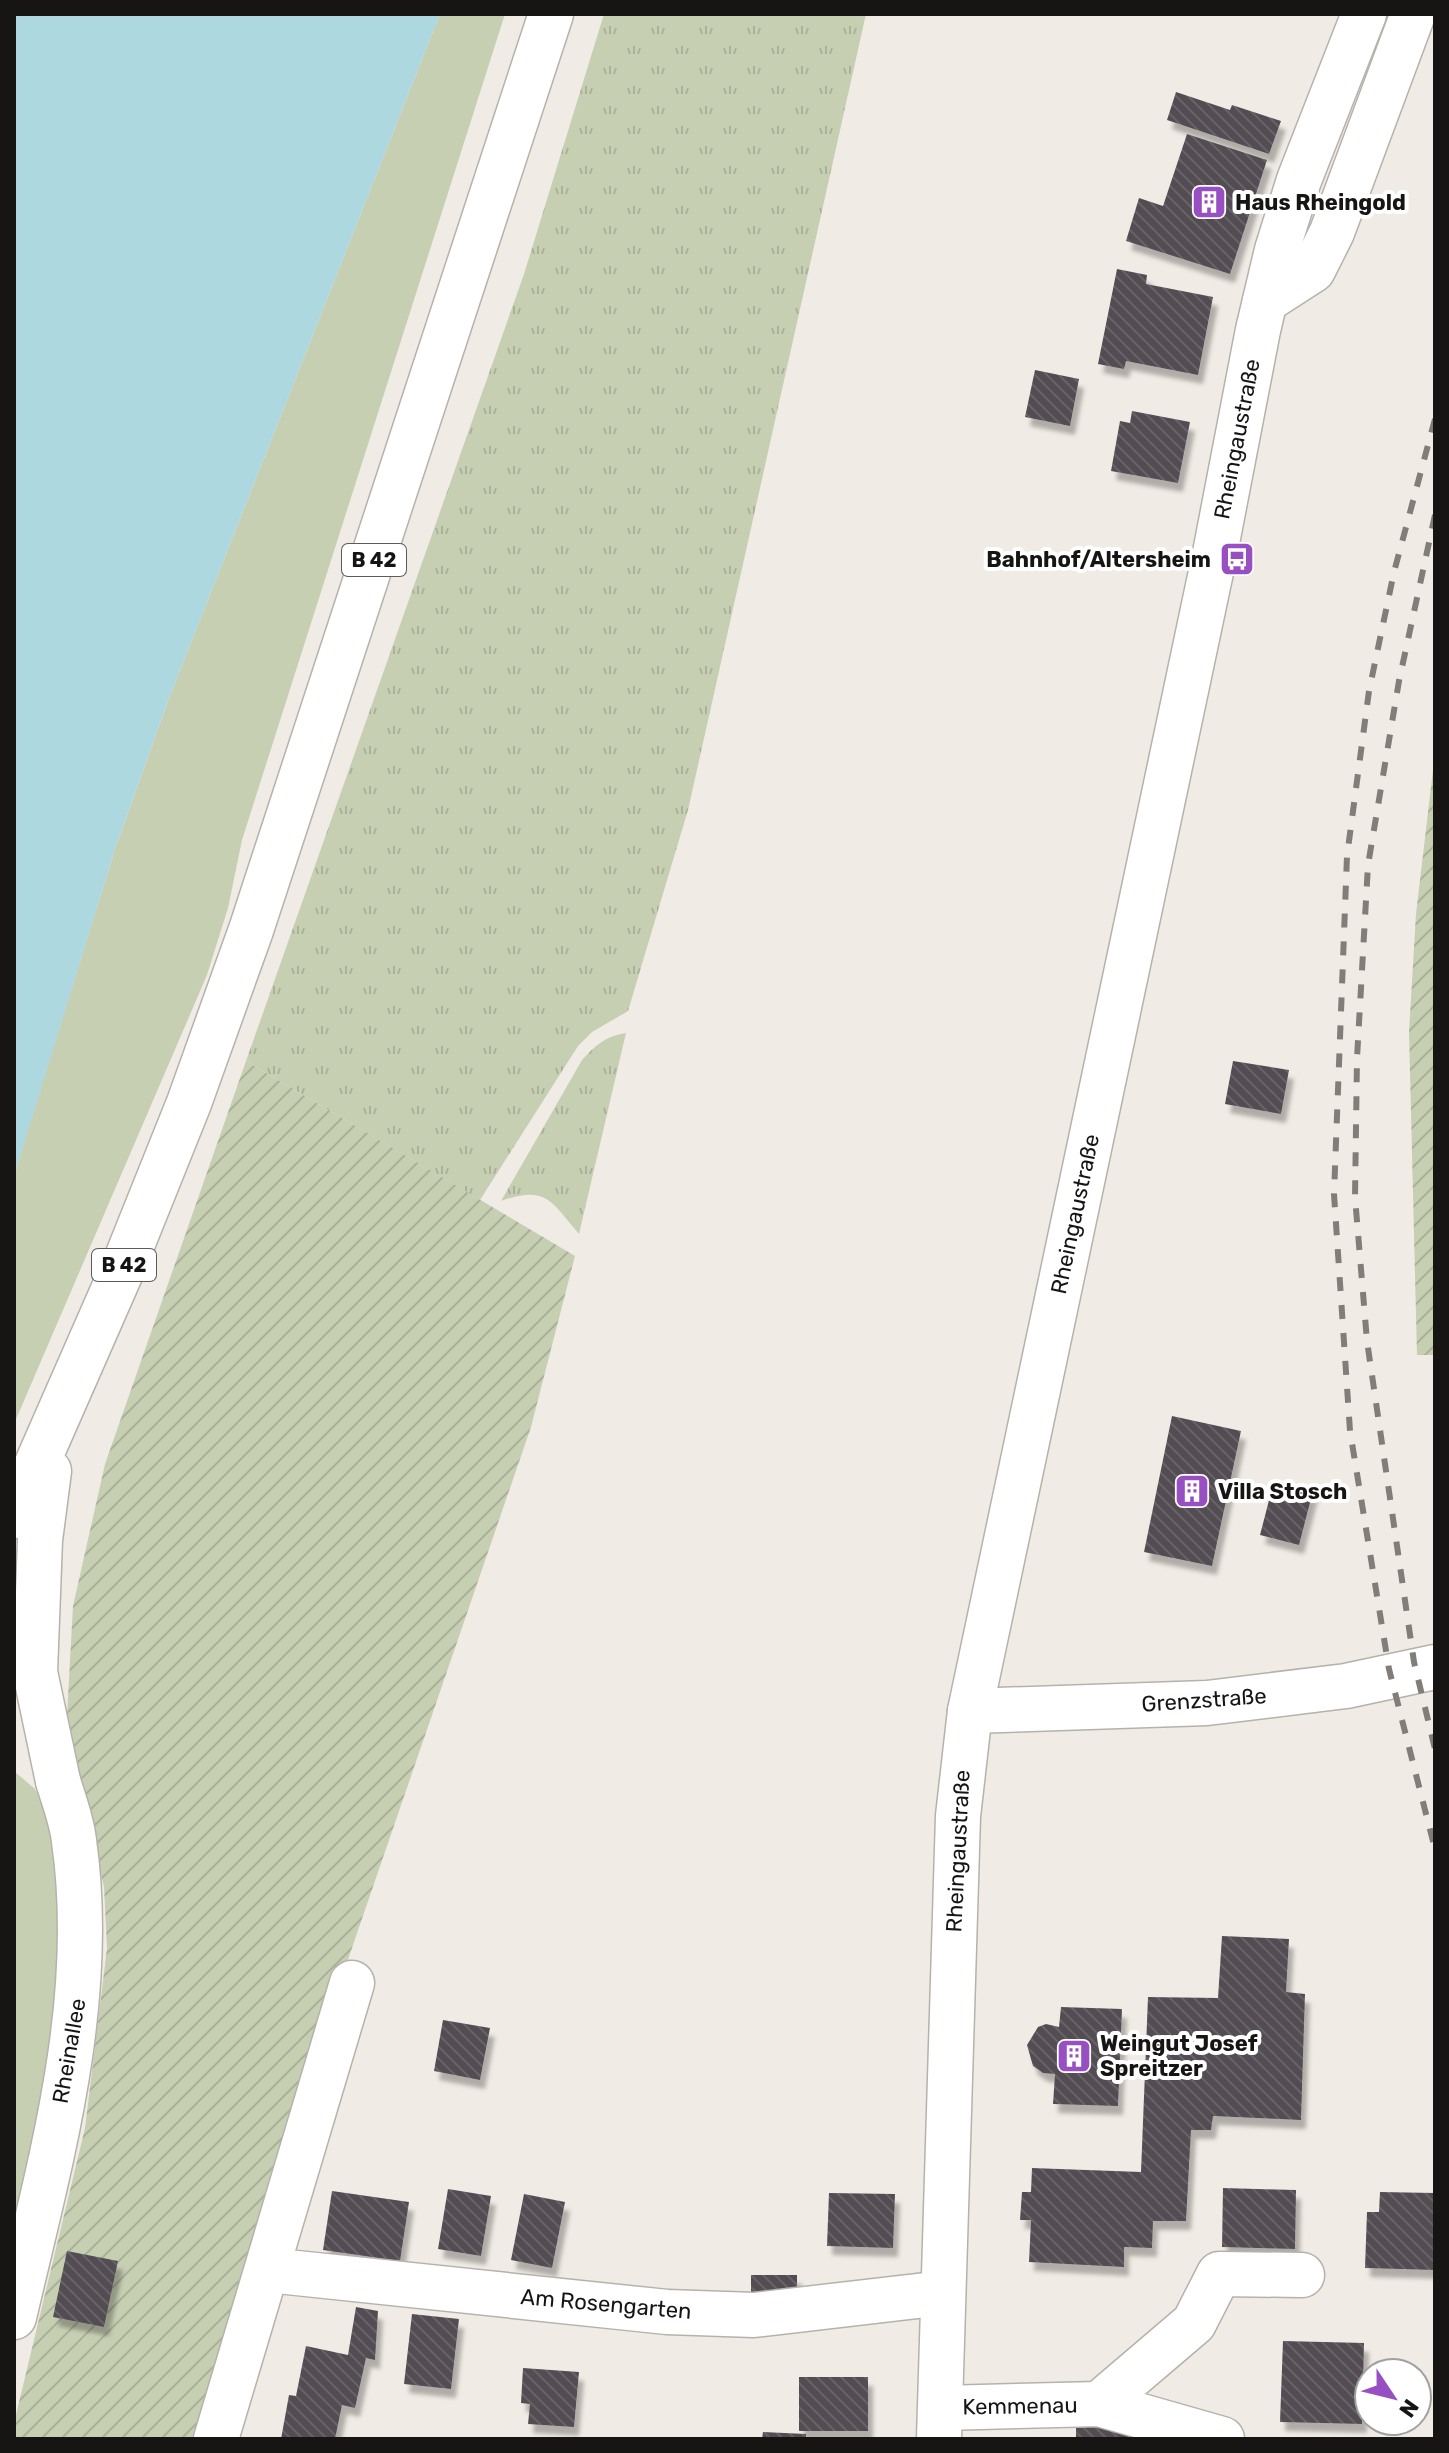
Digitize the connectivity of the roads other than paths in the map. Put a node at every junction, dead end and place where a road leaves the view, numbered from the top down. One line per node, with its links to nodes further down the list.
1 (551, 14): 5 (main road, B 42)
2 (1364, 14): 4 (main road, Rheingaustraße)
3 (1413, 14): 4 (main road)
4 (1265, 301): 8 (main road, Rheingaustraße)
5 (55, 1425): 6 (main road, B 42); 10 (main road, Rheinallee)
6 (14, 1516)
7 (1435, 1667): 8 (main road, Grenzstraße)
8 (970, 1711): 14 (main road, Rheingaustraße)
9 (14, 1746): 10 (main road)
10 (58, 1781): 15 (main road, Rheinallee)
11 (352, 1983): 12 (main road)
12 (268, 2270): 14 (main road, Am Rosengarten); 18 (main road)
13 (1302, 2275): 16 (main road, Kemmenau)
14 (943, 2293): 17 (main road, Rheingaustraße)
15 (14, 2317)
16 (1099, 2404): 17 (main road, Kemmenau); 19 (main road, Kemmenau)
17 (940, 2423)
18 (216, 2439)
19 (1222, 2439)

